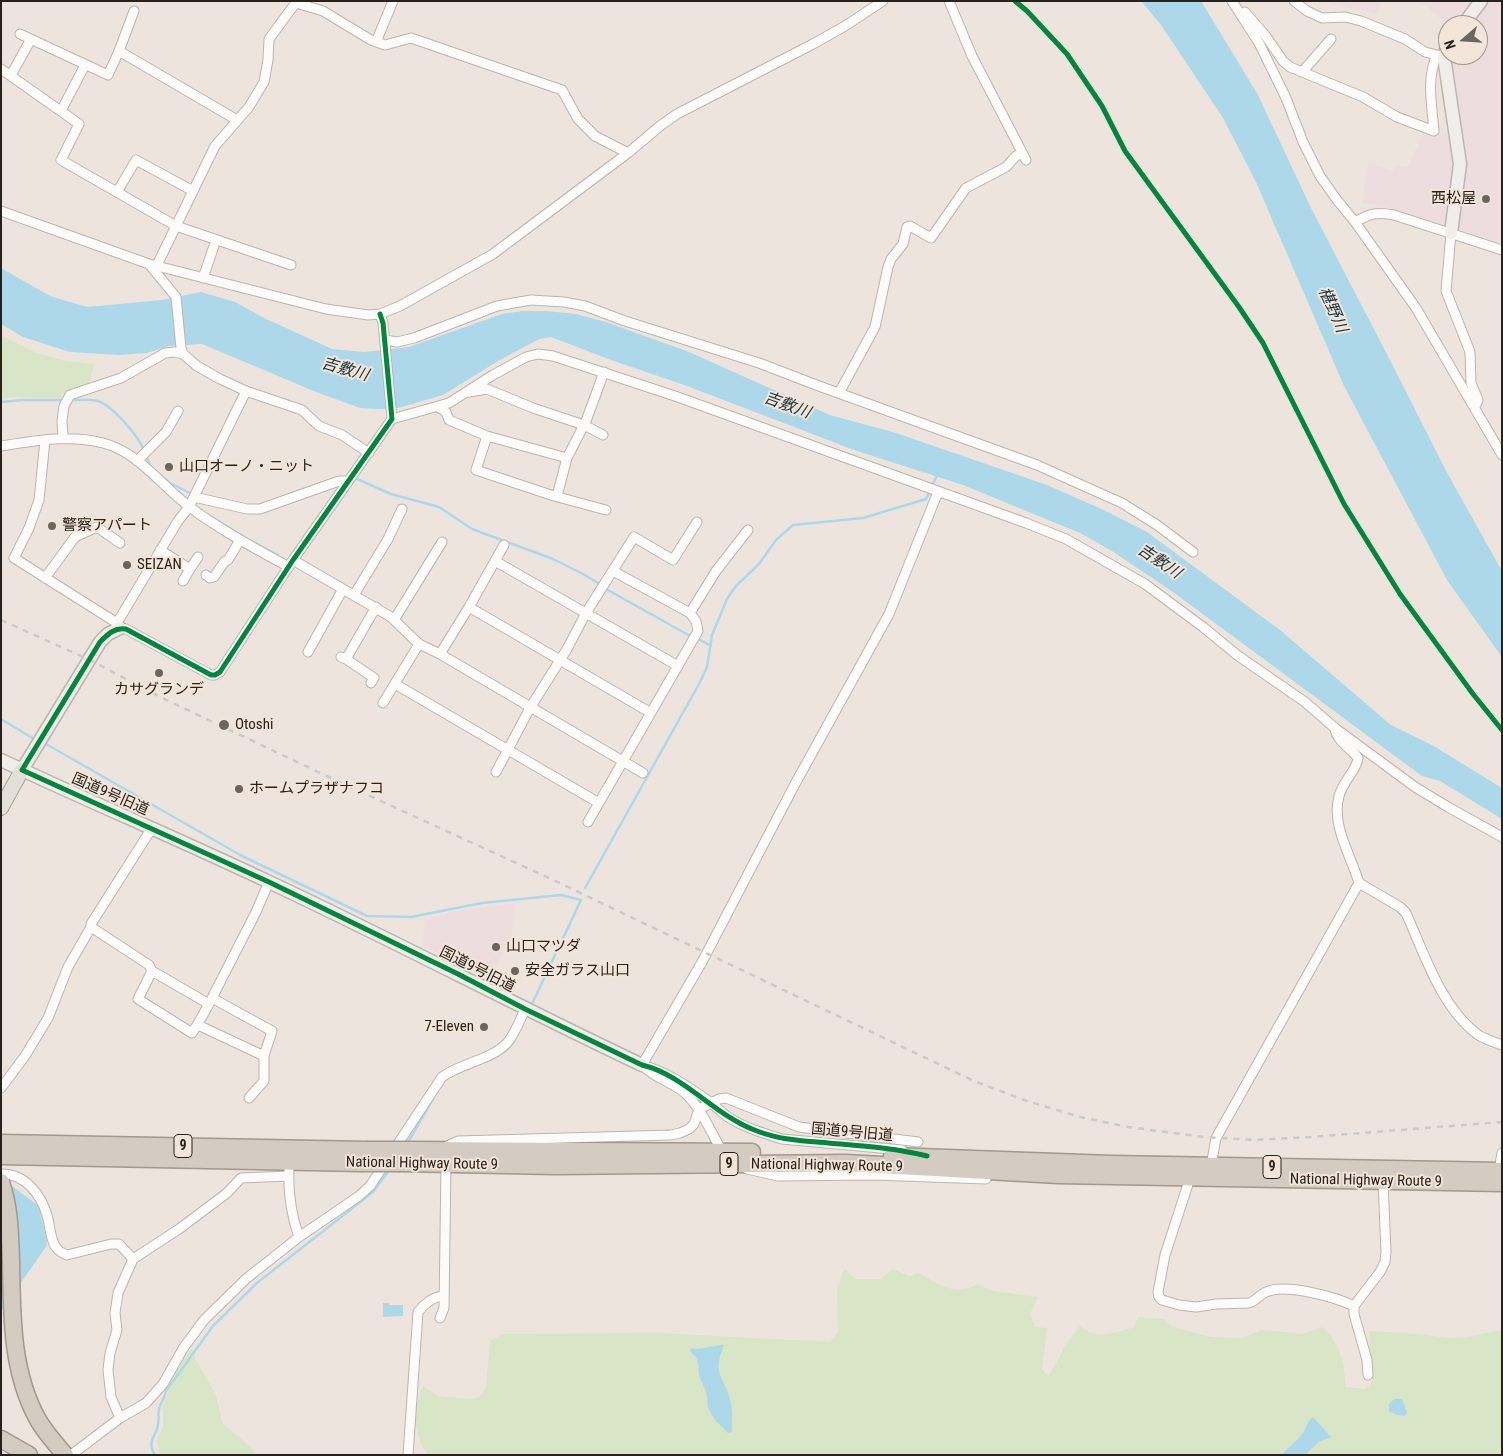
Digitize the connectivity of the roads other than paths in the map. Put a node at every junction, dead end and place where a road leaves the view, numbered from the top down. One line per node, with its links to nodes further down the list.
1 (393, 1): 13 (street)
2 (883, 1): 24 (street)
3 (949, 1): 42 (street)
4 (1234, 1): 20 (street); 28 (street)
5 (1294, 1): 15 (street)
6 (1481, 1): 9 (street)
7 (296, 2): 13 (street); 23 (street)
8 (134, 11): 14 (street)
9 (1470, 15)
10 (20, 34): 12 (street)
11 (1331, 39): 20 (street)
12 (32, 40): 17 (street); 21 (street)
13 (376, 42): 24 (street)
14 (119, 51): 17 (street); 23 (street)
15 (1438, 55)
16 (1438, 58): 20 (street)
17 (85, 65): 22 (street)
18 (1442, 65): 30 (street)
19 (1, 68): 21 (street)
20 (1302, 72)
21 (11, 75): 22 (street)
22 (62, 111): 26 (street)
23 (237, 120): 25 (street)
24 (628, 153): 36 (street)
25 (193, 191): 26 (street); 29 (street)
26 (117, 192): 29 (street)
27 (1, 211): 33 (street)
28 (1356, 222): 30 (street); 44 (street)
29 (176, 226): 33 (street); 34 (street)
30 (1451, 233): 32 (street); 44 (street)
31 (214, 246): 35 (street)
32 (1502, 250)
33 (153, 264): 35 (street); 38 (street)
34 (291, 265)
35 (203, 278): 36 (street)
36 (380, 314): 37 (street)
37 (385, 340): 42 (street); 46 (street)
38 (182, 351): 40 (street); 50 (street)
39 (604, 372): 41 (street); 47 (street); 58 (street)
40 (246, 390): 53 (street); 60 (street)
41 (467, 392): 43 (street); 47 (street)
42 (839, 393): 71 (street)
43 (438, 407): 46 (street); 49 (street)
44 (1475, 407): 54 (street)
45 (178, 411): 56 (street)
46 (392, 415): 53 (street)
47 (584, 425): 48 (street); 55 (street)
48 (603, 435)
49 (488, 436): 55 (street); 59 (street)
50 (63, 437): 51 (street); 56 (street)
51 (45, 440): 52 (street); 78 (street)
52 (1, 446)
53 (369, 453): 57 (street)
54 (1502, 455)
55 (567, 458): 59 (street)
56 (138, 461): 61 (street)
57 (348, 481): 60 (street); 74 (street)
58 (937, 491): 98 (street); 119 (street)
59 (557, 496): 63 (street)
60 (194, 497): 61 (street)
61 (189, 506): 66 (street); 70 (street)
62 (402, 509): 81 (street)
63 (606, 510)
64 (697, 522): 76 (street)
65 (748, 530): 85 (street)
66 (240, 540): 74 (street); 77 (street)
67 (442, 542): 86 (street)
68 (120, 543): 78 (street)
69 (504, 545): 73 (street)
70 (160, 550): 75 (street); 87 (street)
71 (1193, 552)
72 (198, 558): 75 (street)
73 (495, 561): 83 (street); 84 (street)
74 (291, 564): 80 (street); 87 (street)
75 (190, 569): 79 (street)
76 (613, 571): 84 (street); 85 (street)
77 (206, 575)
78 (45, 578): 87 (street)
79 (183, 581)
80 (343, 589): 81 (street); 89 (street)
81 (354, 595): 82 (street)
82 (376, 607): 86 (street); 93 (street)
83 (469, 608): 90 (street); 91 (street)
84 (586, 613): 91 (street); 92 (street)
85 (690, 613): 92 (street)
86 (394, 620): 88 (street)
87 (118, 626): 102 (street)
88 (420, 644): 90 (street); 94 (street)
89 (308, 652)
90 (440, 654): 96 (street)
91 (560, 660): 96 (street); 97 (street)
92 (678, 666): 97 (street)
93 (374, 678)
94 (394, 684): 95 (street); 99 (street)
95 (383, 703)
96 (530, 708): 99 (street); 101 (street)
97 (652, 713): 101 (street)
98 (1335, 728): 109 (street); 111 (street)
99 (507, 750): 103 (street); 105 (street)
100 (1, 760): 102 (street, 国道9号旧道)
101 (623, 762): 104 (street); 105 (street)
102 (22, 770): 106 (main road); 108 (street, 国道9号旧道)
103 (496, 772)
104 (644, 773)
105 (599, 803): 107 (street)
106 (1, 808)
107 (588, 822)
108 (152, 828): 110 (street, 国道9号旧道); 112 (street)
109 (1502, 837)
110 (269, 882): 114 (street); 115 (street, 国道9号旧道)
111 (1359, 883): 117 (street); 132 (street)
112 (91, 927): 113 (street); 120 (street)
113 (152, 971): 114 (street); 116 (street)
114 (210, 1001): 116 (street); 118 (street)
115 (525, 1009): 119 (street, 国道9号旧道); 141 (street)
116 (198, 1025): 118 (street)
117 (1502, 1045)
118 (264, 1056): 121 (street)
119 (642, 1065): 122 (street, 国道9号旧道); 123 (street, 国道9号旧道)
120 (1, 1088)
121 (250, 1098)
122 (711, 1103): 123 (street); 124 (street); 130 (street, 国道9号旧道)
123 (699, 1110): 126 (street, 国道9号旧道); 131 (street)
124 (918, 1142)
125 (1, 1143): 129 (highway, National Highway Route 9 / 9)
126 (719, 1146)
127 (1502, 1153): 137 (street)
128 (1, 1156): 134 (highway, National Highway Route 9 / 9)
129 (363, 1156): 131 (highway, National Highway Route 9 / 9, bridge); 134 (highway, National Highway Route 9 / 9)
130 (926, 1156): 131 (highway, National Highway Route 9 / 9); 132 (highway, National Highway Route 9 / 9)
131 (446, 1158): 136 (highway, National Highway Route 9 / 9); 143 (street)
132 (1211, 1166): 137 (highway, National Highway Route 9 / 9)
133 (745, 1168): 136 (street)
134 (289, 1169): 141 (street); 142 (street)
135 (1, 1174): 142 (street)
136 (1058, 1175): 138 (highway, National Highway Route 9 / 9)
137 (1501, 1175): 139 (highway, National Highway Route 9 / 9)
138 (1190, 1178): 139 (highway, National Highway Route 9 / 9); 144 (street)
139 (1383, 1181): 144 (street)
140 (1, 1182): 152 (highway)
141 (299, 1236): 147 (street)
142 (133, 1259): 147 (street)
143 (444, 1296): 145 (street); 154 (street)
144 (1354, 1306): 146 (street)
145 (440, 1318)
146 (1368, 1376)
147 (120, 1418): 153 (street)
148 (1, 1439): 151 (highway)
149 (1, 1450): 150 (highway)
150 (8, 1455)
151 (29, 1455)
152 (65, 1455)
153 (71, 1455)
154 (408, 1455)

